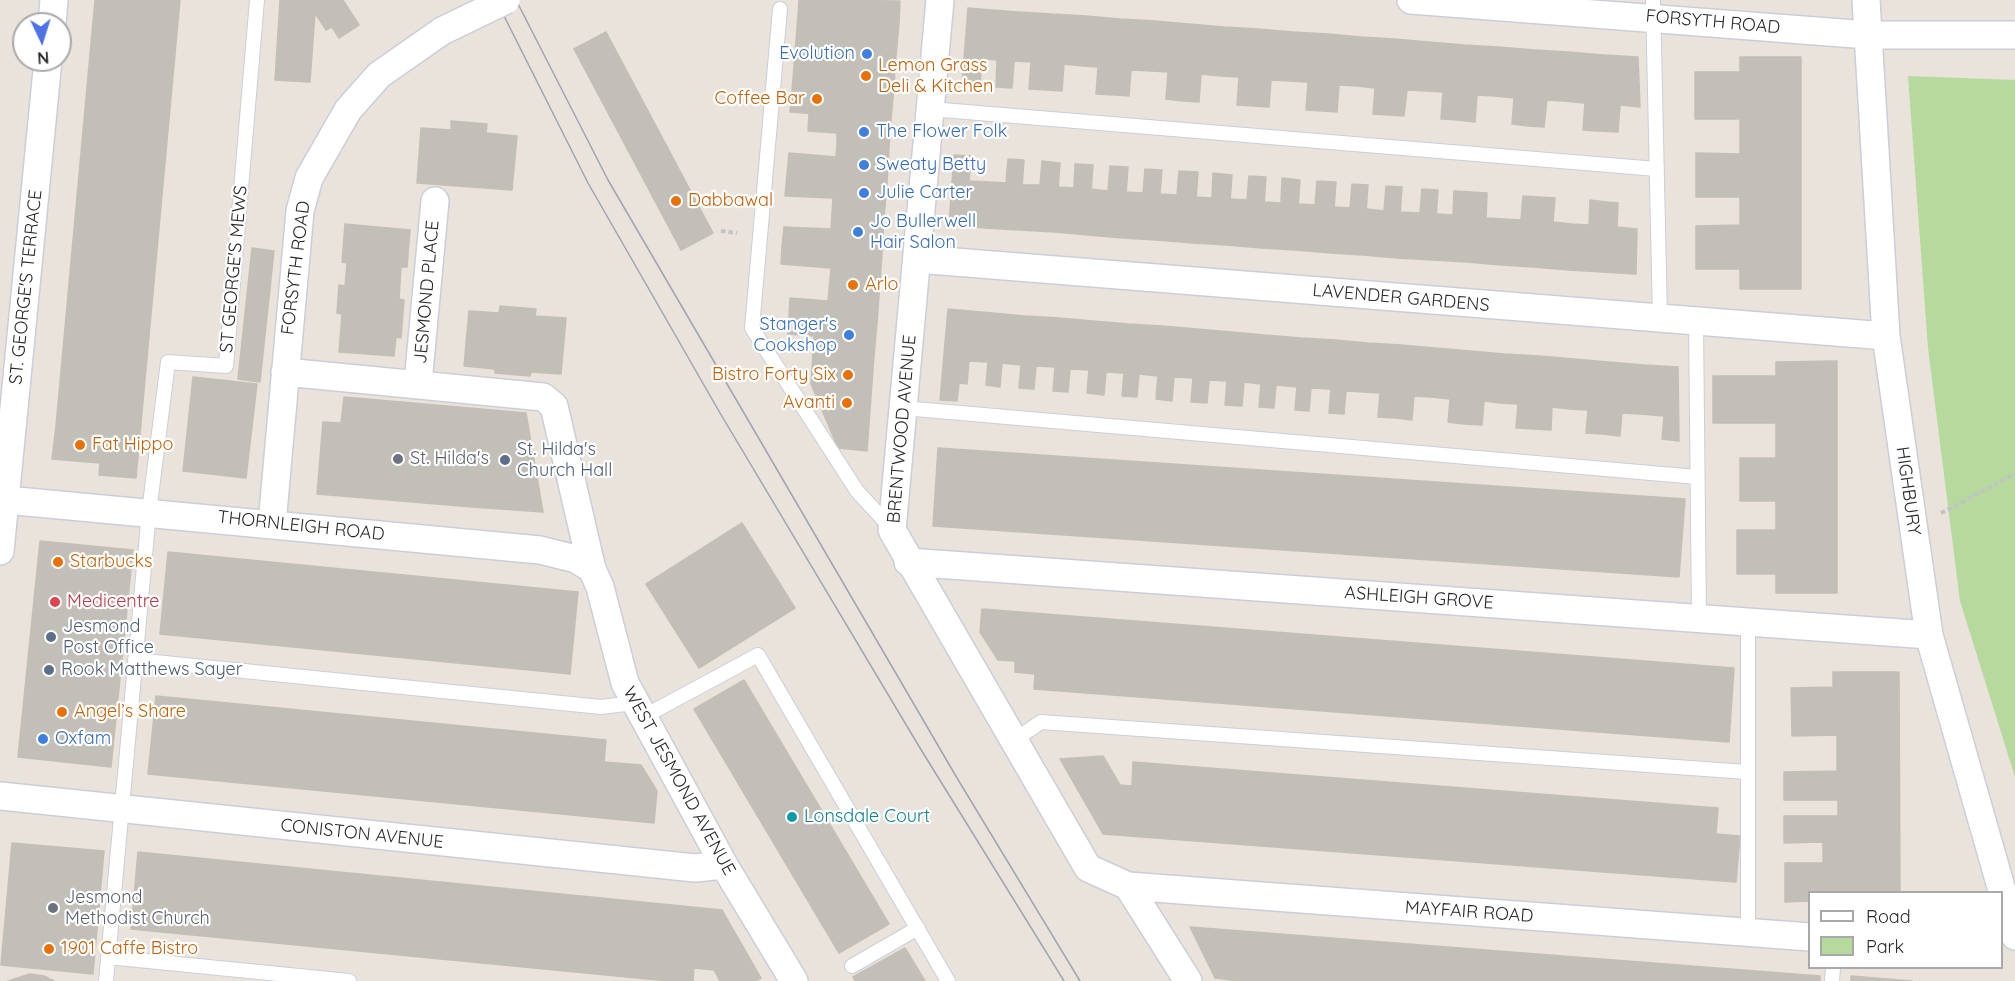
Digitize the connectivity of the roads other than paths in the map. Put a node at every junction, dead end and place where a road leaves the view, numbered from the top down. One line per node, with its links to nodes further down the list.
1 (257, 0): 23 (lane, ST GEORGE'S MEWS)
2 (506, 0): 18 (street, FORSYTH ROAD, bridge)
3 (940, 0): 11 (street, BRENTWOOD AVENUE)
4 (1411, 0): 6 (street, FORSYTH ROAD)
5 (1866, 0): 8 (street, HIGHBURY)
6 (1653, 8): 8 (street, FORSYTH ROAD); 12 (lane)
7 (780, 9): 25 (lane)
8 (1868, 35): 9 (street, FORSYTH ROAD); 17 (street, HIGHBURY)
9 (2015, 35)
10 (47, 72): 22 (street, ST. GEORGE'S TERRACE)
11 (930, 110): 12 (lane); 14 (street, BRENTWOOD AVENUE)
12 (1657, 169): 15 (lane)
13 (435, 201): 19 (street, JESMOND PLACE)
14 (917, 259): 15 (street, LAVENDER GARDENS); 20 (street, BRENTWOOD AVENUE)
15 (1660, 318): 16 (street, LAVENDER GARDENS)
16 (1696, 321): 17 (street, LAVENDER GARDENS); 21 (lane)
17 (1886, 336): 31 (street, HIGHBURY)
18 (285, 372): 19 (street, WEST JESMOND AVENUE); 24 (street, FORSYTH ROAD)
19 (418, 383): 28 (street, WEST JESMOND AVENUE)
20 (903, 408): 21 (lane); 25 (street, BRENTWOOD AVENUE)
21 (1697, 477): 29 (lane)
22 (6, 500): 23 (street, THORNLEIGH ROAD); 26 (street, ST. GEORGE'S TERRACE)
23 (149, 512): 24 (street, THORNLEIGH ROAD); 32 (lane)
24 (272, 524): 28 (street, THORNLEIGH ROAD)
25 (892, 530): 27 (street, BRENTWOOD AVENUE)
26 (0, 550)
27 (908, 562): 29 (street, ASHLEIGH GROVE); 34 (street, BRENTWOOD AVENUE)
28 (592, 569): 33 (street, WEST JESMOND AVENUE)
29 (1699, 618): 30 (street, ASHLEIGH GROVE)
30 (1748, 622): 31 (street, ASHLEIGH GROVE); 35 (lane)
31 (1929, 635): 40 (street, HIGHBURY)
32 (135, 660): 33 (lane); 37 (lane)
33 (638, 710): 38 (street, WEST JESMOND AVENUE); 42 (lane)
34 (1013, 741): 35 (lane); 39 (street, BRENTWOOD AVENUE)
35 (1748, 772): 43 (lane)
36 (0, 796): 37 (street, CONISTON AVENUE)
37 (122, 809): 38 (street, CONISTON AVENUE); 46 (lane)
38 (724, 865): 50 (street, WEST JESMOND AVENUE)
39 (1128, 886): 43 (street, MAYFAIR ROAD); 52 (street)
40 (2002, 891)
41 (2003, 894): 44 (street, HIGHBURY)
42 (918, 928): 47 (lane); 51 (lane)
43 (1748, 932): 45 (street, MAYFAIR ROAD)
44 (2015, 936)
45 (1808, 937)
46 (108, 957): 48 (lane); 49 (lane)
47 (852, 966)
48 (106, 981)
49 (349, 981)
50 (794, 981)
51 (948, 981)
52 (1188, 981)

